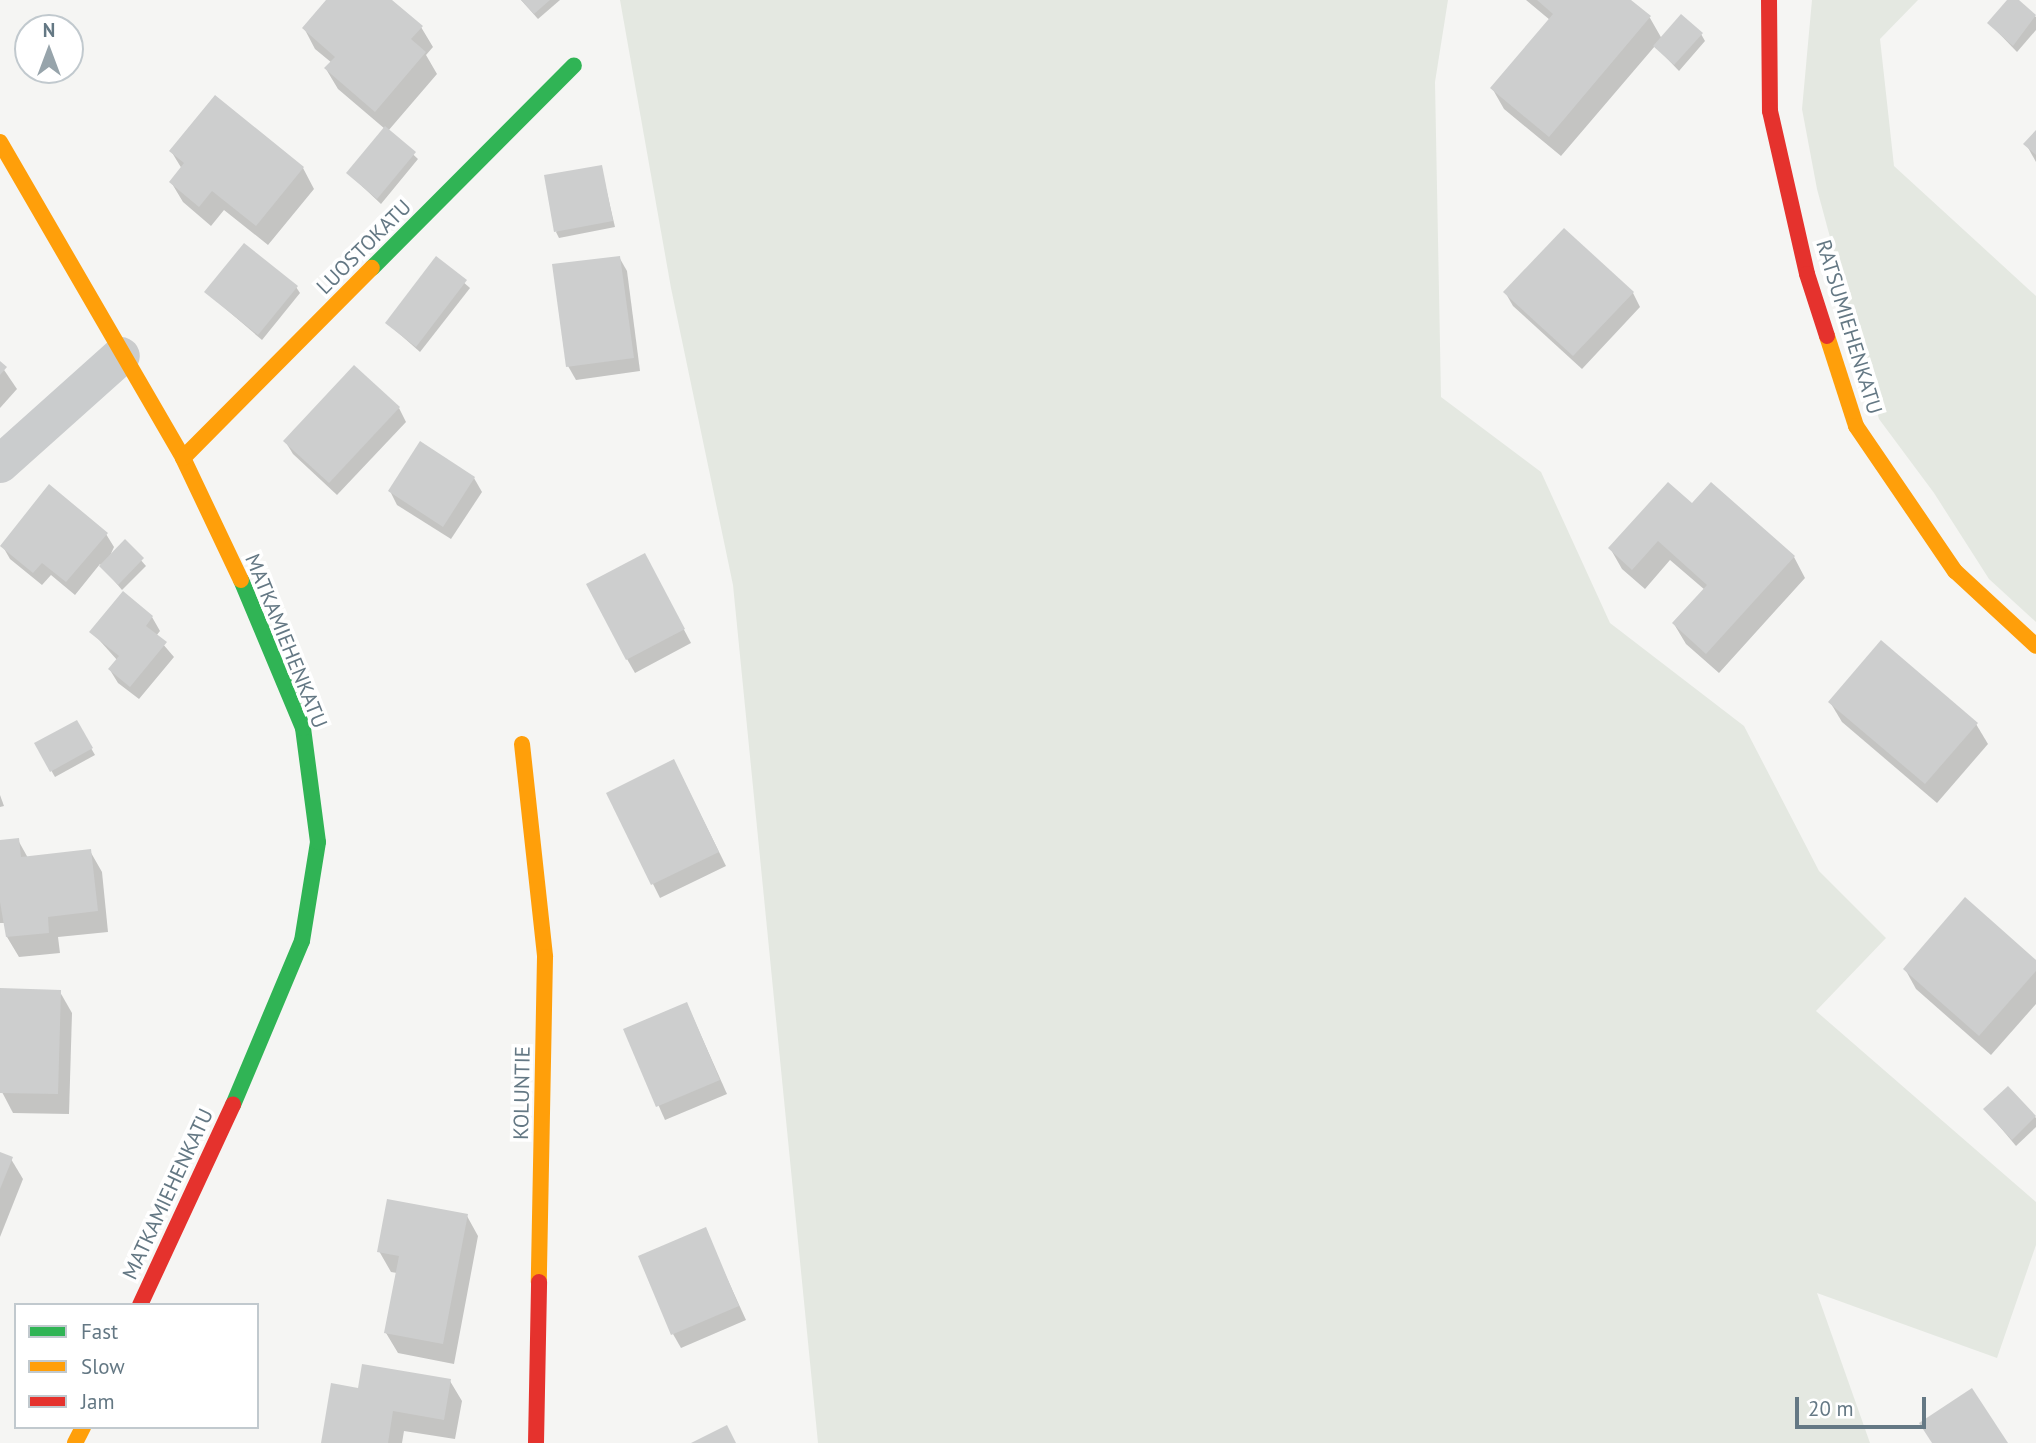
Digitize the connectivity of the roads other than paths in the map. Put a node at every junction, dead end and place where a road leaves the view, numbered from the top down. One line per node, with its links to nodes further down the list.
1 (1769, 0): 7 (street, RATSUMIEHENKATU)
2 (574, 65): 5 (street, LUOSTOKATU)
3 (0, 142): 4 (street, MATKAMIEHENKATU)
4 (121, 356): 5 (street, MATKAMIEHENKATU); 6 (street)
5 (183, 458): 9 (street, MATKAMIEHENKATU)
6 (0, 464)
7 (2036, 646)
8 (522, 744): 10 (street, KOLUNTIE)
9 (141, 1303)
10 (536, 1443)

